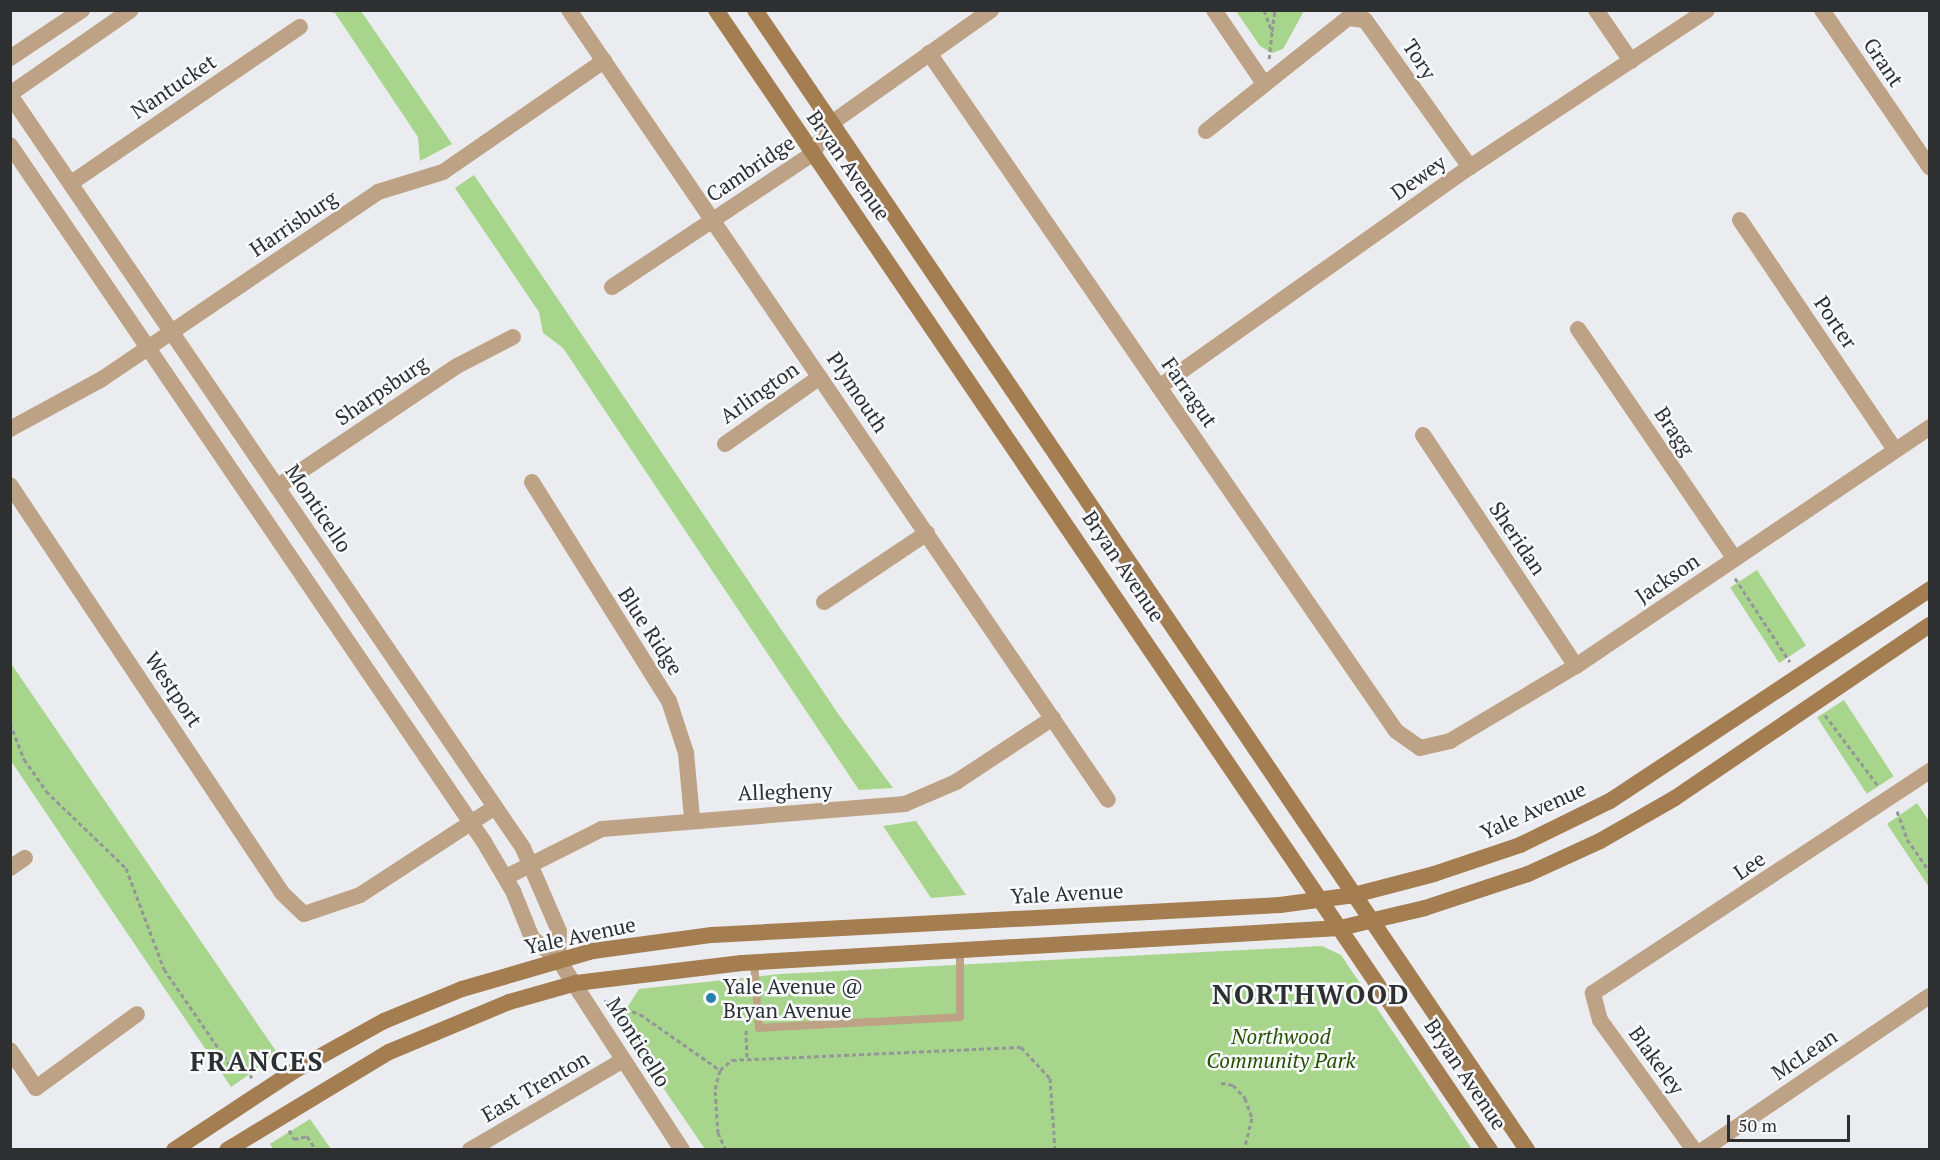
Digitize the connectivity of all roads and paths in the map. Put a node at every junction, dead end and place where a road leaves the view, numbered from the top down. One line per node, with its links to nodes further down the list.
1 (82, 10): 16 (street)
2 (131, 10): 20 (street)
3 (569, 10): 18 (street, Plymouth)
4 (717, 10): 24 (main road, Bryan Avenue)
5 (755, 10): 21 (main road, Bryan Avenue)
6 (991, 10): 15 (street, Cambridge)
7 (1214, 10): 19 (street)
8 (1264, 10): 14 (path)
9 (1275, 10): 14 (path)
10 (1596, 10): 17 (street)
11 (1707, 10): 17 (street, Dewey)
12 (1822, 10): 26 (street, Grant)
13 (300, 27): 27 (street, Nantucket)
14 (1272, 32): 19 (path)
15 (930, 53): 21 (street, Cambridge); 36 (street, Farragut)
16 (10, 58)
17 (1631, 61): 25 (street, Dewey)
18 (604, 62): 28 (street, Plymouth); 32 (street, Harrisburg)
19 (1263, 82): 22 (street, Tory); 25 (street, Tory)
20 (10, 95): 27 (street, Monticello)
21 (833, 122): 24 (street, Cambridge); 67 (main road, Bryan Avenue)
22 (1206, 131)
23 (10, 145): 34 (street, Monticello)
24 (812, 154): 28 (street, Cambridge); 68 (main road, Bryan Avenue)
25 (1470, 167): 36 (street, Dewey)
26 (1929, 168)
27 (71, 183): 32 (street, Monticello)
28 (713, 220): 30 (street, Cambridge); 35 (street, Plymouth)
29 (1740, 220): 41 (street, Porter)
30 (612, 287)
31 (1578, 329): 46 (street, Bragg)
32 (172, 332): 34 (street, Harrisburg); 44 (street, Monticello)
33 (513, 337): 44 (street, Sharpsburg)
34 (148, 348): 38 (street, Harrisburg); 61 (street, Monticello)
35 (820, 377): 40 (street, Arlington); 45 (street, Plymouth)
36 (1159, 387): 55 (street, Farragut)
37 (1929, 427): 41 (street, Jackson)
38 (10, 429)
39 (1423, 435): 50 (street, Sheridan)
40 (725, 444)
41 (1895, 450): 46 (street, Jackson)
42 (532, 482): 60 (street, Blue Ridge)
43 (10, 485): 61 (street, Westport)
44 (277, 487): 59 (street, Monticello)
45 (927, 533): 48 (street); 53 (street, Plymouth)
46 (1730, 562): 50 (street, Jackson); 51 (path)
47 (1929, 589): 51 (main road, Yale Avenue)
48 (824, 602)
49 (1929, 625): 52 (main road)
50 (1576, 666): 55 (street, Jackson)
51 (1800, 676): 67 (main road, Yale Avenue)
52 (1817, 703): 57 (path); 69 (main road)
53 (1053, 718): 58 (street, Plymouth); 60 (street, Allegheny)
54 (10, 723): 83 (path)
55 (1420, 748)
56 (1929, 771): 57 (street, Lee)
57 (1888, 799): 65 (path); 75 (street, Lee)
58 (1108, 800)
59 (495, 807): 61 (street); 63 (street, Monticello)
60 (692, 819): 63 (street, Allegheny)
61 (472, 823): 66 (street, Monticello)
62 (25, 858): 64 (street)
63 (532, 863): 66 (street, Allegheny); 72 (street, Monticello)
64 (10, 868)
65 (1929, 872)
66 (506, 877): 72 (street, Monticello)
67 (1354, 895): 68 (main road, Yale Avenue); 69 (main road, Bryan Avenue)
68 (1322, 901): 70 (main road, Bryan Avenue); 72 (main road, Yale Avenue)
69 (1371, 921): 70 (main road); 94 (main road, Bryan Avenue)
70 (1340, 928): 71 (main road); 93 (main road, Bryan Avenue)
71 (960, 952): 73 (main road); 73 (lane)
72 (558, 959): 74 (street, Monticello); 83 (main road, Yale Avenue)
73 (754, 962): 74 (main road)
74 (576, 983): 77 (street, Monticello); 84 (main road)
75 (1593, 993): 95 (street, Blakeley)
76 (1929, 996): 96 (street, McLean)
77 (587, 1001): 80 (street, Monticello); 81 (path)
78 (137, 1014): 79 (street)
79 (10, 1050)
80 (622, 1061): 88 (street, East Trenton); 89 (street, Monticello)
81 (720, 1070): 90 (path); 91 (path)
82 (1221, 1083): 92 (path)
83 (262, 1092): 85 (main road, Yale Avenue)
84 (278, 1116): 86 (main road); 87 (path)
85 (174, 1149)
86 (227, 1149)
87 (316, 1149)
88 (470, 1149)
89 (682, 1149)
90 (726, 1149)
91 (1055, 1149)
92 (1244, 1149)
93 (1490, 1149)
94 (1527, 1149)
95 (1694, 1149)
96 (1703, 1149)

